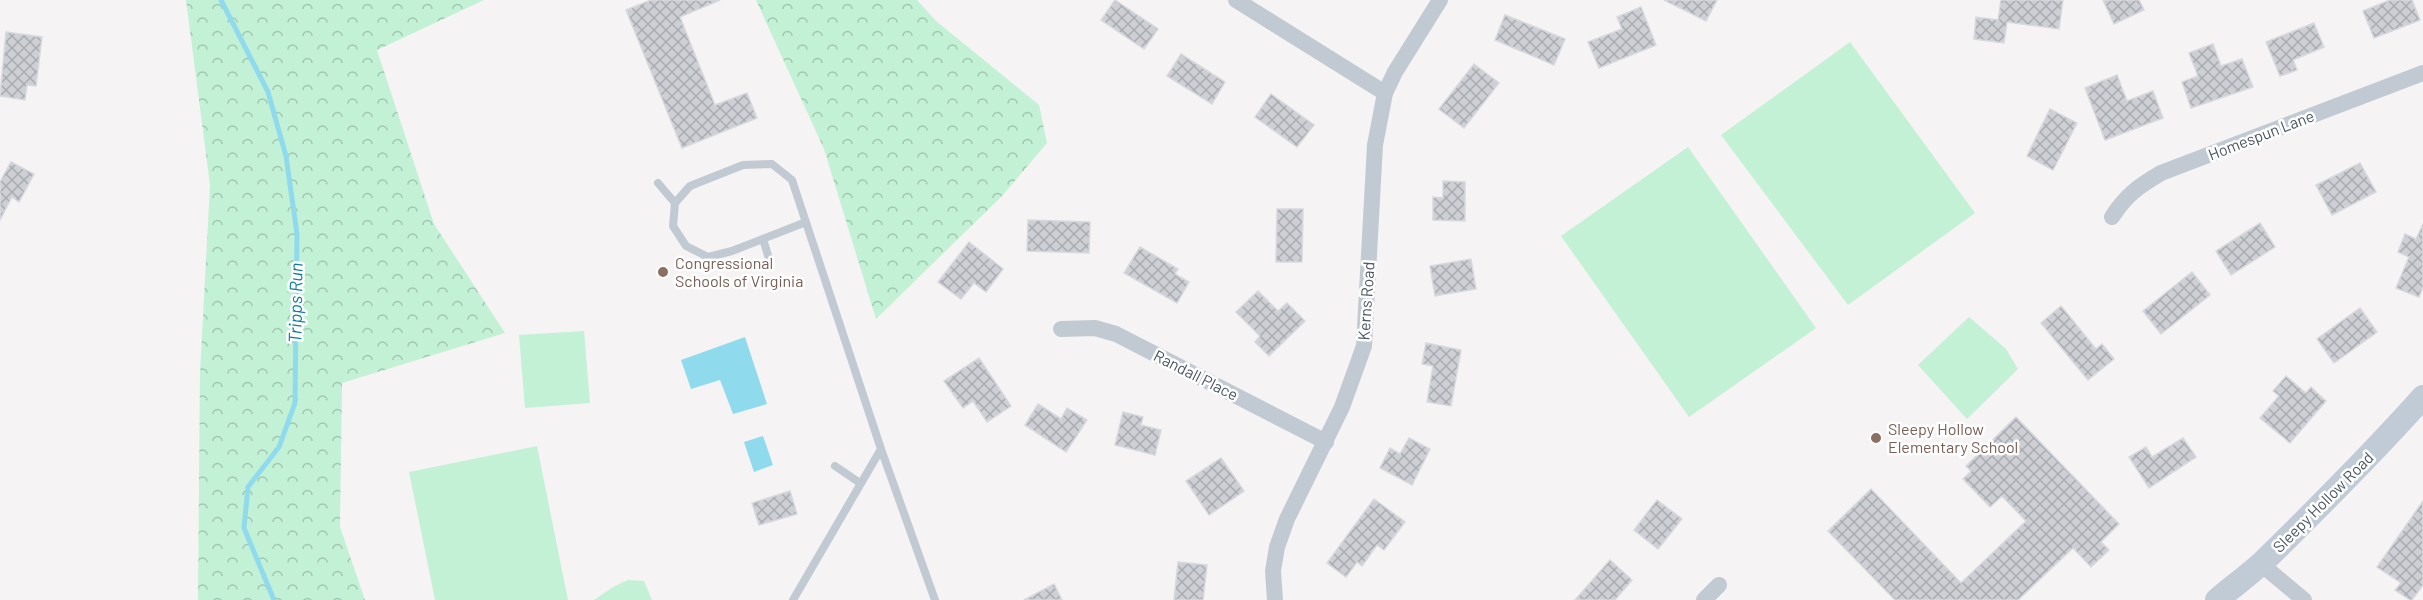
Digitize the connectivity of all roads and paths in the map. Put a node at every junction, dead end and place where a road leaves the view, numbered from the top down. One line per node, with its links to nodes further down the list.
1 (1236, 0): 4 (street)
2 (1440, 0): 4 (street, Kerns Road)
3 (2423, 73): 7 (street, Homespun Lane)
4 (1385, 93): 13 (street, Kerns Road)
5 (658, 183): 6 (lane)
6 (675, 203): 8 (lane); 9 (lane)
7 (2112, 217)
8 (806, 222): 9 (lane); 14 (lane)
9 (763, 239): 10 (lane)
10 (770, 262)
11 (1061, 329): 13 (street, Randall Place)
12 (2423, 398): 17 (main road, Sleepy Hollow Road)
13 (1326, 442): 21 (street, Kerns Road)
14 (881, 449): 16 (lane); 20 (lane)
15 (835, 466): 16 (lane)
16 (860, 483): 19 (lane)
17 (2261, 564): 23 (main road, Sleepy Hollow Road); 24 (street)
18 (1719, 585): 22 (street)
19 (793, 600)
20 (935, 600)
21 (1275, 600)
22 (1704, 600)
23 (2217, 600)
24 (2304, 600)

